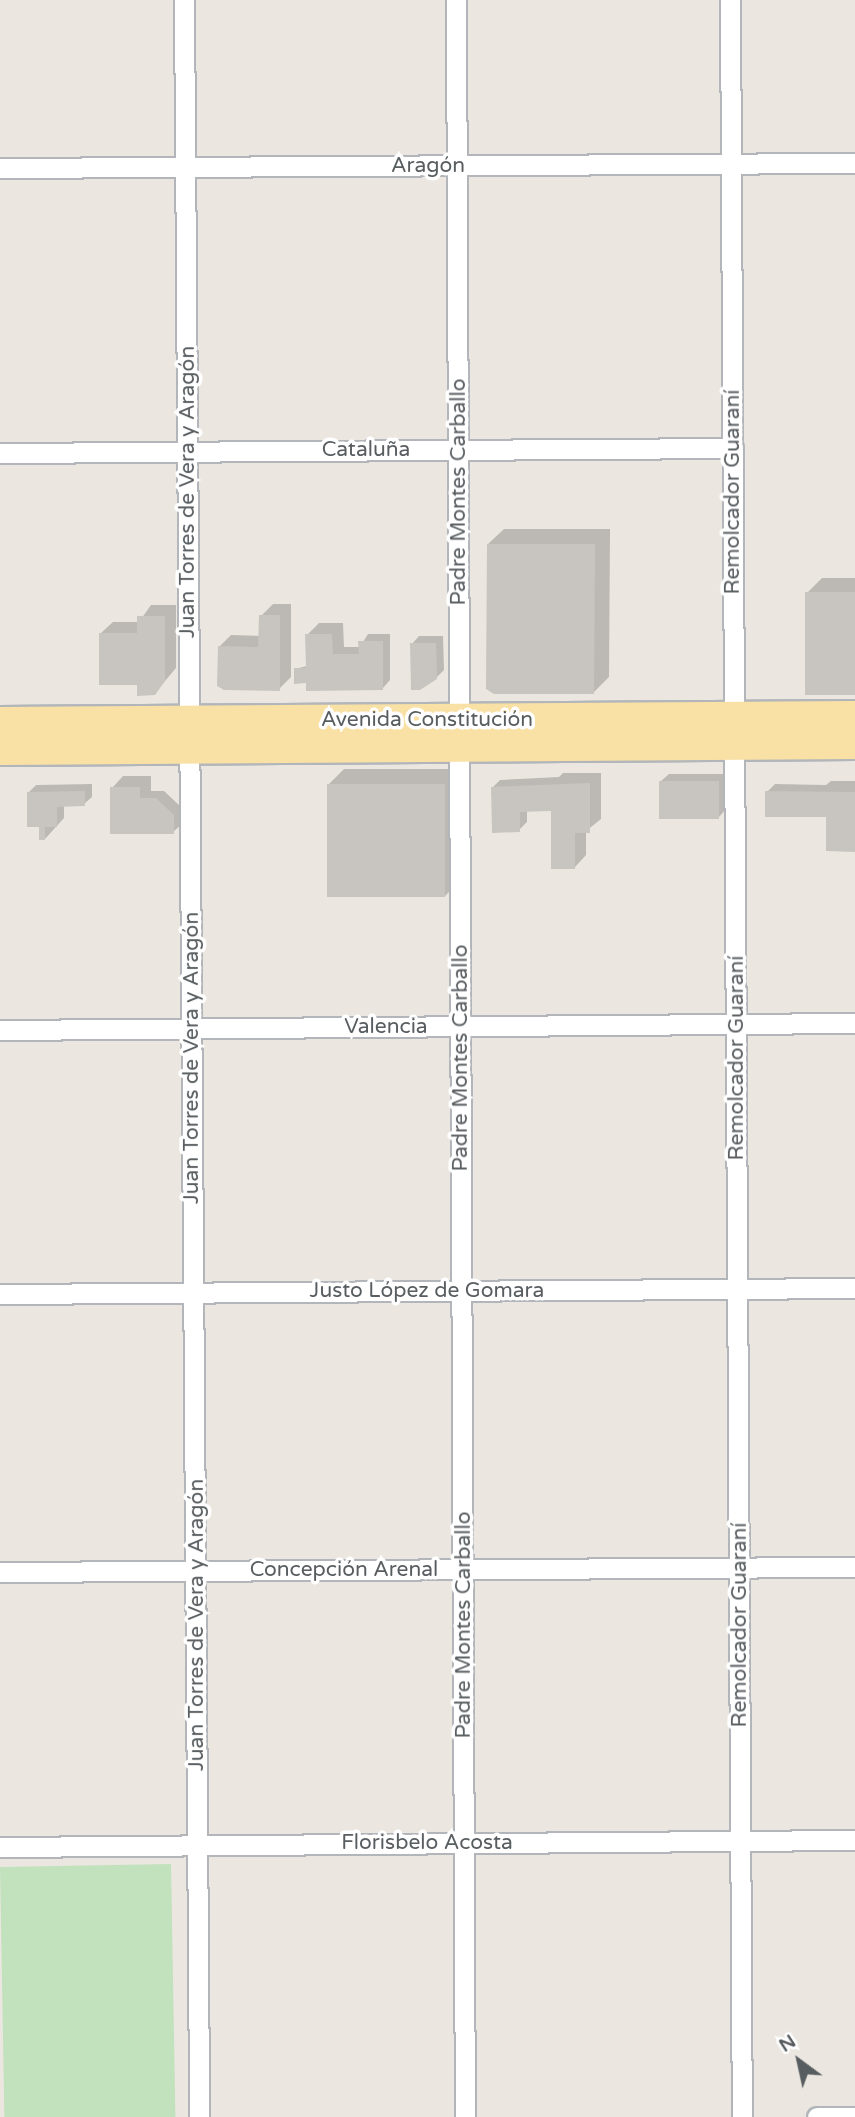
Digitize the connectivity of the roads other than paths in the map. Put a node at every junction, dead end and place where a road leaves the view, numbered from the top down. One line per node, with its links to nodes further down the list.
1 (184, 0): 7 (street, Juan Torres de Vera y Aragón)
2 (456, 0): 6 (street, Padre Montes Carballo)
3 (730, 0): 5 (street, Remolcador Guaraní)
4 (855, 163): 5 (street, Aragón)
5 (731, 164): 6 (street, Aragón); 9 (street, Remolcador Guaraní)
6 (457, 166): 7 (street, Aragón); 10 (street, Padre Montes Carballo)
7 (185, 167): 8 (street, Aragón); 11 (street, Juan Torres de Vera y Aragón)
8 (0, 169)
9 (733, 448): 10 (street, Cataluña); 15 (street, Remolcador Guaraní)
10 (458, 450): 11 (street, Cataluña); 16 (street, Padre Montes Carballo)
11 (187, 452): 12 (street, Cataluña); 17 (street, Juan Torres de Vera y Aragón)
12 (0, 453)
13 (855, 717): 15 (main road, Avenida Constitución)
14 (0, 723): 17 (main road, Avenida Constitución)
15 (734, 731): 16 (main road, Avenida Constitución); 18 (main road, Avenida Constitución); 21 (street, Remolcador Guaraní)
16 (460, 733): 17 (main road, Avenida Constitución); 22 (street, Padre Montes Carballo)
17 (189, 735): 19 (main road, Avenida Constitución); 23 (street, Juan Torres de Vera y Aragón)
18 (855, 743)
19 (0, 749)
20 (855, 1023): 21 (street, Valencia)
21 (736, 1024): 22 (street, Valencia); 26 (street, Remolcador Guaraní)
22 (461, 1026): 23 (street, Valencia); 27 (street, Padre Montes Carballo)
23 (192, 1028): 24 (street, Valencia); 28 (street, Juan Torres de Vera y Aragón)
24 (0, 1030)
25 (855, 1288): 26 (street, Justo López de Gomara)
26 (738, 1289): 27 (street, Justo López de Gomara); 30 (street, Remolcador Guaraní)
27 (463, 1291): 28 (street, Justo López de Gomara); 32 (street, Padre Montes Carballo)
28 (194, 1292): 29 (street, Justo López de Gomara); 33 (street, Juan Torres de Vera y Aragón)
29 (0, 1294)
30 (740, 1567): 31 (street, Concepción Arenal); 32 (street, Concepción Arenal); 36 (street, Remolcador Guaraní)
31 (855, 1567)
32 (464, 1569): 33 (street, Concepción Arenal); 37 (street, Padre Montes Carballo)
33 (196, 1571): 34 (street, Concepción Arenal); 38 (street, Juan Torres de Vera y Aragón)
34 (0, 1572)
35 (855, 1840): 36 (street, Florisbelo Acosta)
36 (741, 1841): 37 (street, Florisbelo Acosta); 42 (street, Remolcador Guaraní)
37 (465, 1843): 38 (street, Florisbelo Acosta); 41 (street, Padre Montes Carballo)
38 (198, 1845): 39 (street, Florisbelo Acosta); 40 (street, Juan Torres de Vera y Aragón)
39 (0, 1847)
40 (199, 2117)
41 (466, 2117)
42 (742, 2117)
43 (817, 2117): 44 (street)
44 (855, 2117)

